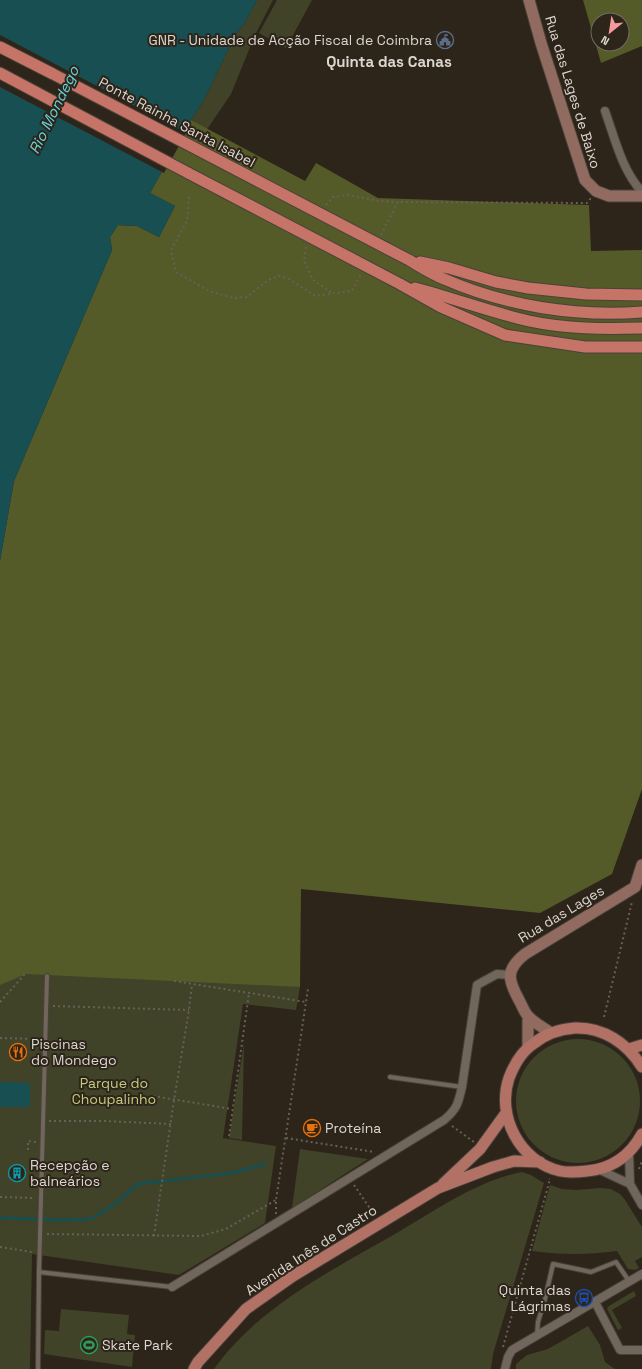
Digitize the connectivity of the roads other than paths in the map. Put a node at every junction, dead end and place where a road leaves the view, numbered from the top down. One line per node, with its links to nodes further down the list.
1 (529, 0): 6 (main road, Rua das Lages de Baixo)
2 (0, 47): 7 (highway, Ponte Rainha Santa Isabel, bridge)
3 (0, 73): 8 (highway, bridge)
4 (606, 111): 5 (street)
5 (642, 192)
6 (642, 196)
7 (409, 260): 9 (highway); 10 (highway, Ponte Rainha Santa Isabel)
8 (400, 284): 11 (highway); 12 (highway)
9 (642, 295)
10 (642, 312)
11 (642, 328)
12 (642, 347)
13 (642, 866): 14 (main road, Rua das Lages)
14 (510, 974): 16 (main road); 23 (street)
15 (47, 976): 32 (lane)
16 (528, 1016): 17 (main road); 19 (main road)
17 (551, 1033): 19 (main road); 20 (main road)
18 (642, 1045): 20 (main road)
19 (528, 1047): 24 (main road)
20 (629, 1049): 21 (main road)
21 (642, 1067)
22 (390, 1077): 23 (lane)
23 (462, 1087): 35 (street)
24 (506, 1113): 27 (main road); 30 (main road, Avenida Inês de Castro)
25 (642, 1134): 26 (main road)
26 (629, 1152): 28 (main road); 29 (street)
27 (540, 1162): 28 (main road); 30 (main road, Avenida Inês de Castro)
28 (600, 1170): 29 (street)
29 (630, 1184): 31 (street)
30 (438, 1188): 40 (main road, Avenida Inês de Castro)
31 (642, 1205)
32 (39, 1272): 35 (lane); 39 (lane)
33 (642, 1274): 34 (street)
34 (629, 1282): 36 (street); 37 (lane)
35 (172, 1287)
36 (595, 1302): 37 (street); 38 (street)
37 (537, 1335): 41 (street)
38 (642, 1350)
39 (38, 1369)
40 (194, 1369)
41 (505, 1369)

